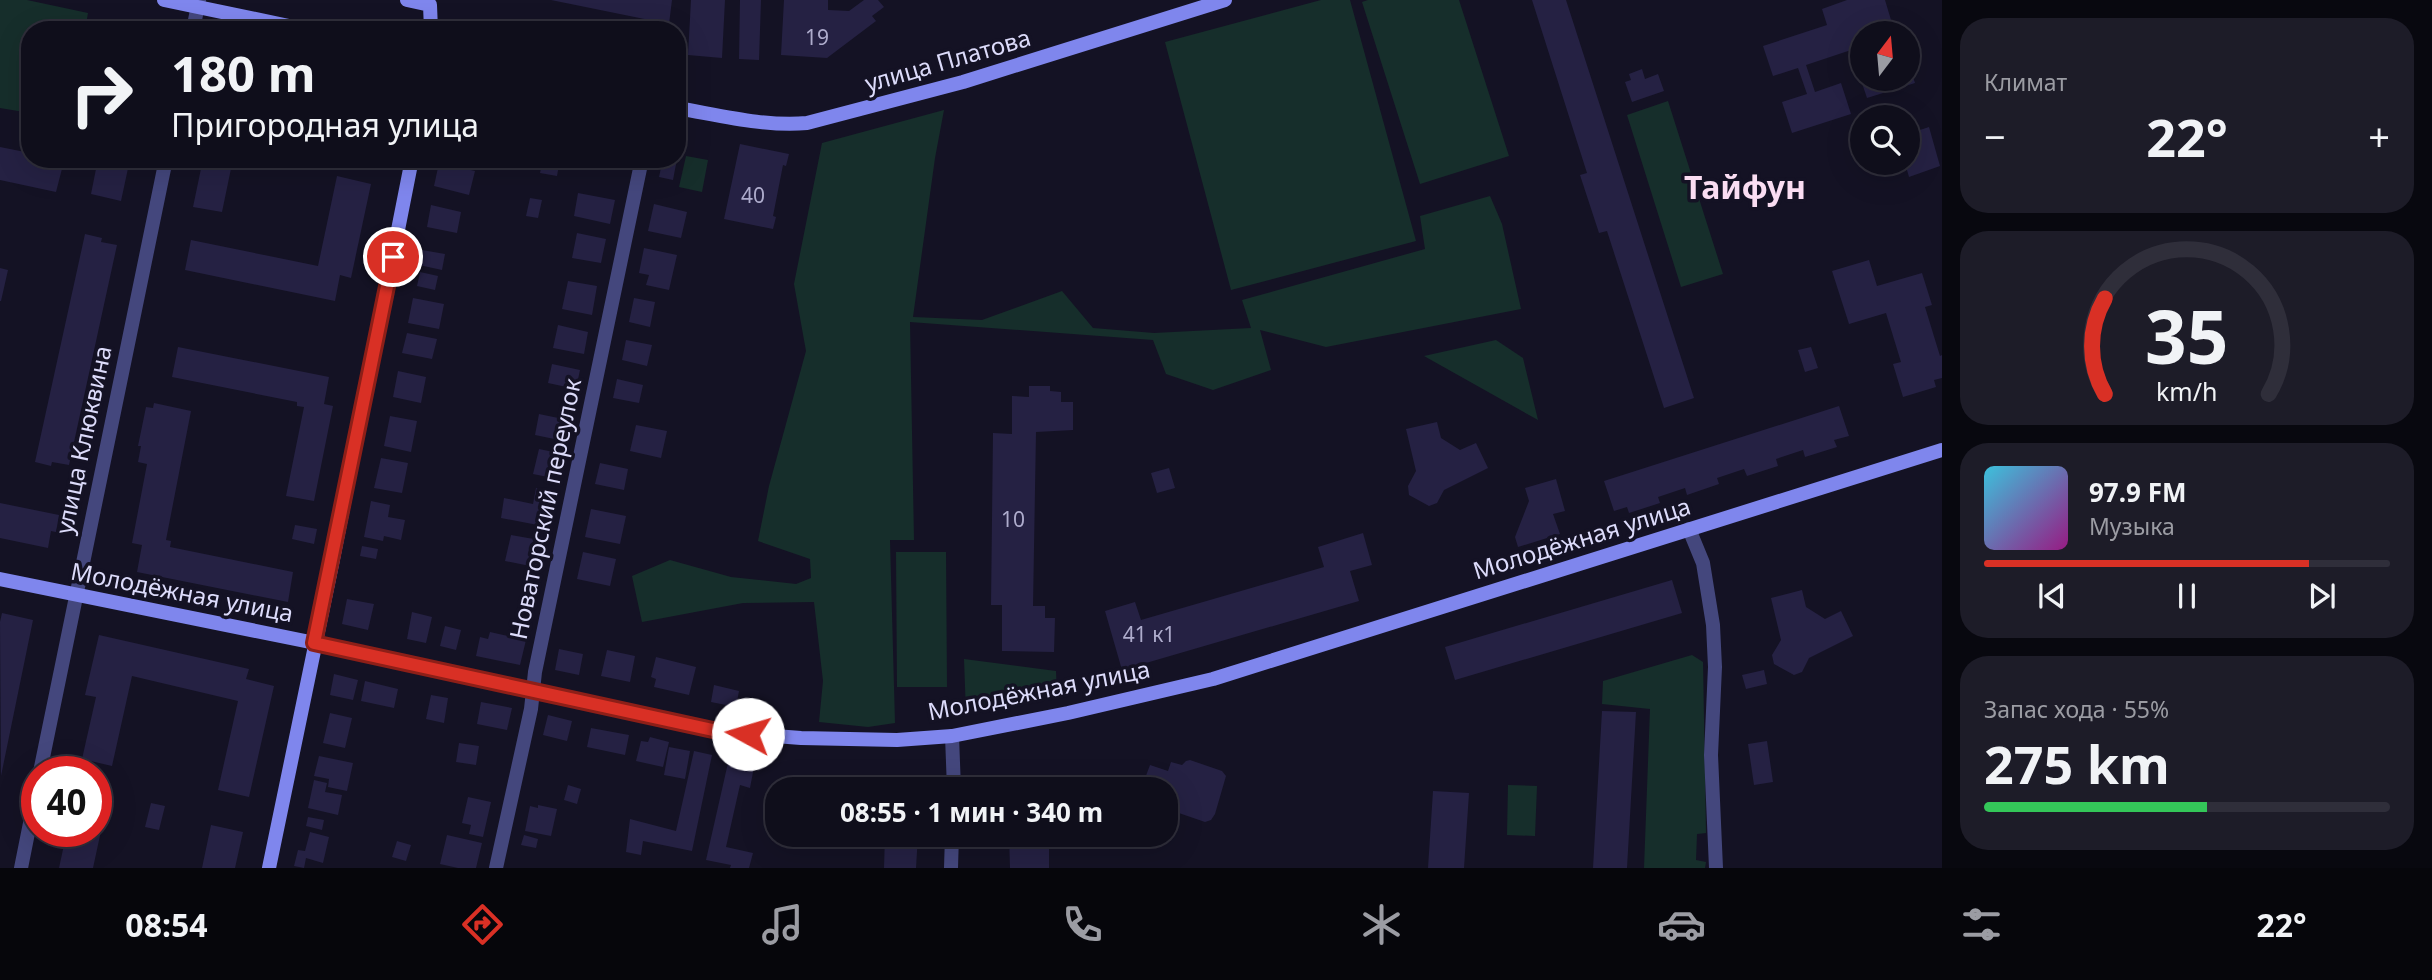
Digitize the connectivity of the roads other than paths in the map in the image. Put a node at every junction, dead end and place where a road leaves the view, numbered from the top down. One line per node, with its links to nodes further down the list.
1 (164, 0): 4 (street)
2 (407, 0): 7 (street)
3 (1225, 0): 8 (street, улица Платова)
4 (198, 3): 5 (street); 6 (street)
5 (195, 21)
6 (271, 21)
7 (431, 21)
8 (686, 109)
9 (164, 168): 15 (street, улица Клюквина)
10 (410, 168): 16 (street)
11 (640, 168): 17 (street, Новаторский переулок)
12 (1942, 450): 13 (street, Молодёжная улица)
13 (1689, 529): 18 (street, Молодёжная улица); 27 (street)
14 (0, 579): 15 (street, Молодёжная улица)
15 (75, 595): 16 (street, Молодёжная улица); 19 (street, улица Клюквина)
16 (314, 643): 17 (street, Молодёжная улица); 24 (street)
17 (532, 691): 18 (street, Молодёжная улица); 25 (street, Новаторский переулок)
18 (952, 736): 20 (street)
19 (43, 756)
20 (954, 777)
21 (25, 847): 23 (street)
22 (952, 847): 26 (street)
23 (21, 868)
24 (268, 868)
25 (496, 868)
26 (951, 868)
27 (1716, 868)

